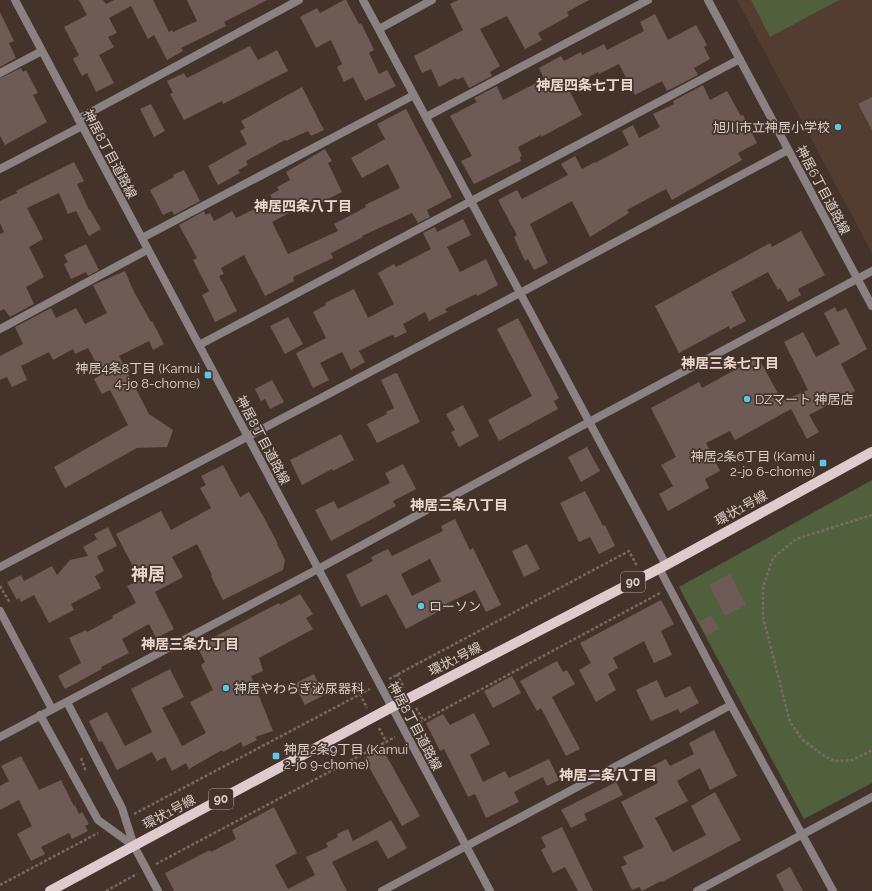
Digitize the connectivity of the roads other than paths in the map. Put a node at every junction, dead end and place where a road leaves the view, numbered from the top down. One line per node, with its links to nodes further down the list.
1 (14, 0): 8 (street, 神居8丁目道路線)
2 (299, 0): 13 (street)
3 (363, 0): 7 (street)
4 (432, 0): 7 (street)
5 (648, 0): 12 (street)
6 (708, 0): 9 (street, 神居6丁目道路線)
7 (379, 29): 11 (street)
8 (42, 51): 10 (street); 13 (street, 神居8丁目道路線)
9 (740, 59): 14 (street, 神居6丁目道路線); 16 (street)
10 (0, 73)
11 (414, 95): 12 (street); 17 (street)
12 (426, 117): 16 (street)
13 (80, 122): 15 (street); 17 (street, 神居8丁目道路線)
14 (788, 150): 20 (street, 神居6丁目道路線); 21 (street)
15 (0, 169)
16 (471, 202): 21 (street); 24 (street)
17 (142, 238): 18 (street, 神居8丁目道路線)
18 (148, 250): 23 (street); 24 (street, 神居8丁目道路線)
19 (872, 271): 20 (street)
20 (858, 279): 22 (street, 神居6丁目道路線); 25 (street)
21 (520, 293): 25 (street); 26 (street)
22 (872, 306)
23 (0, 329)
24 (199, 345): 26 (street, 神居8丁目道路線)
25 (590, 422): 28 (street); 30 (street)
26 (248, 437): 29 (street); 30 (street, 神居8丁目道路線)
27 (872, 452): 28 (main road, 環状1号線 / 90)
28 (663, 566): 33 (street); 34 (main road, 環状1号線 / 90)
29 (0, 567)
30 (318, 569): 32 (street); 34 (street, 神居8丁目道路線)
31 (0, 611): 35 (street)
32 (67, 702): 35 (street); 40 (street)
33 (731, 705): 39 (street); 41 (street)
34 (392, 707): 40 (main road, 環状1号線 / 90); 41 (street, 神居8丁目道路線)
35 (52, 709): 36 (street)
36 (40, 715): 37 (street); 40 (street)
37 (0, 737)
38 (872, 797): 39 (street)
39 (802, 835): 46 (street); 47 (street)
40 (134, 846): 42 (main road, 環状1号線 / 90); 43 (street)
41 (466, 846): 44 (street); 45 (street, 神居8丁目道路線)
42 (50, 891)
43 (158, 891)
44 (382, 891)
45 (490, 891)
46 (698, 891)
47 (833, 891)

